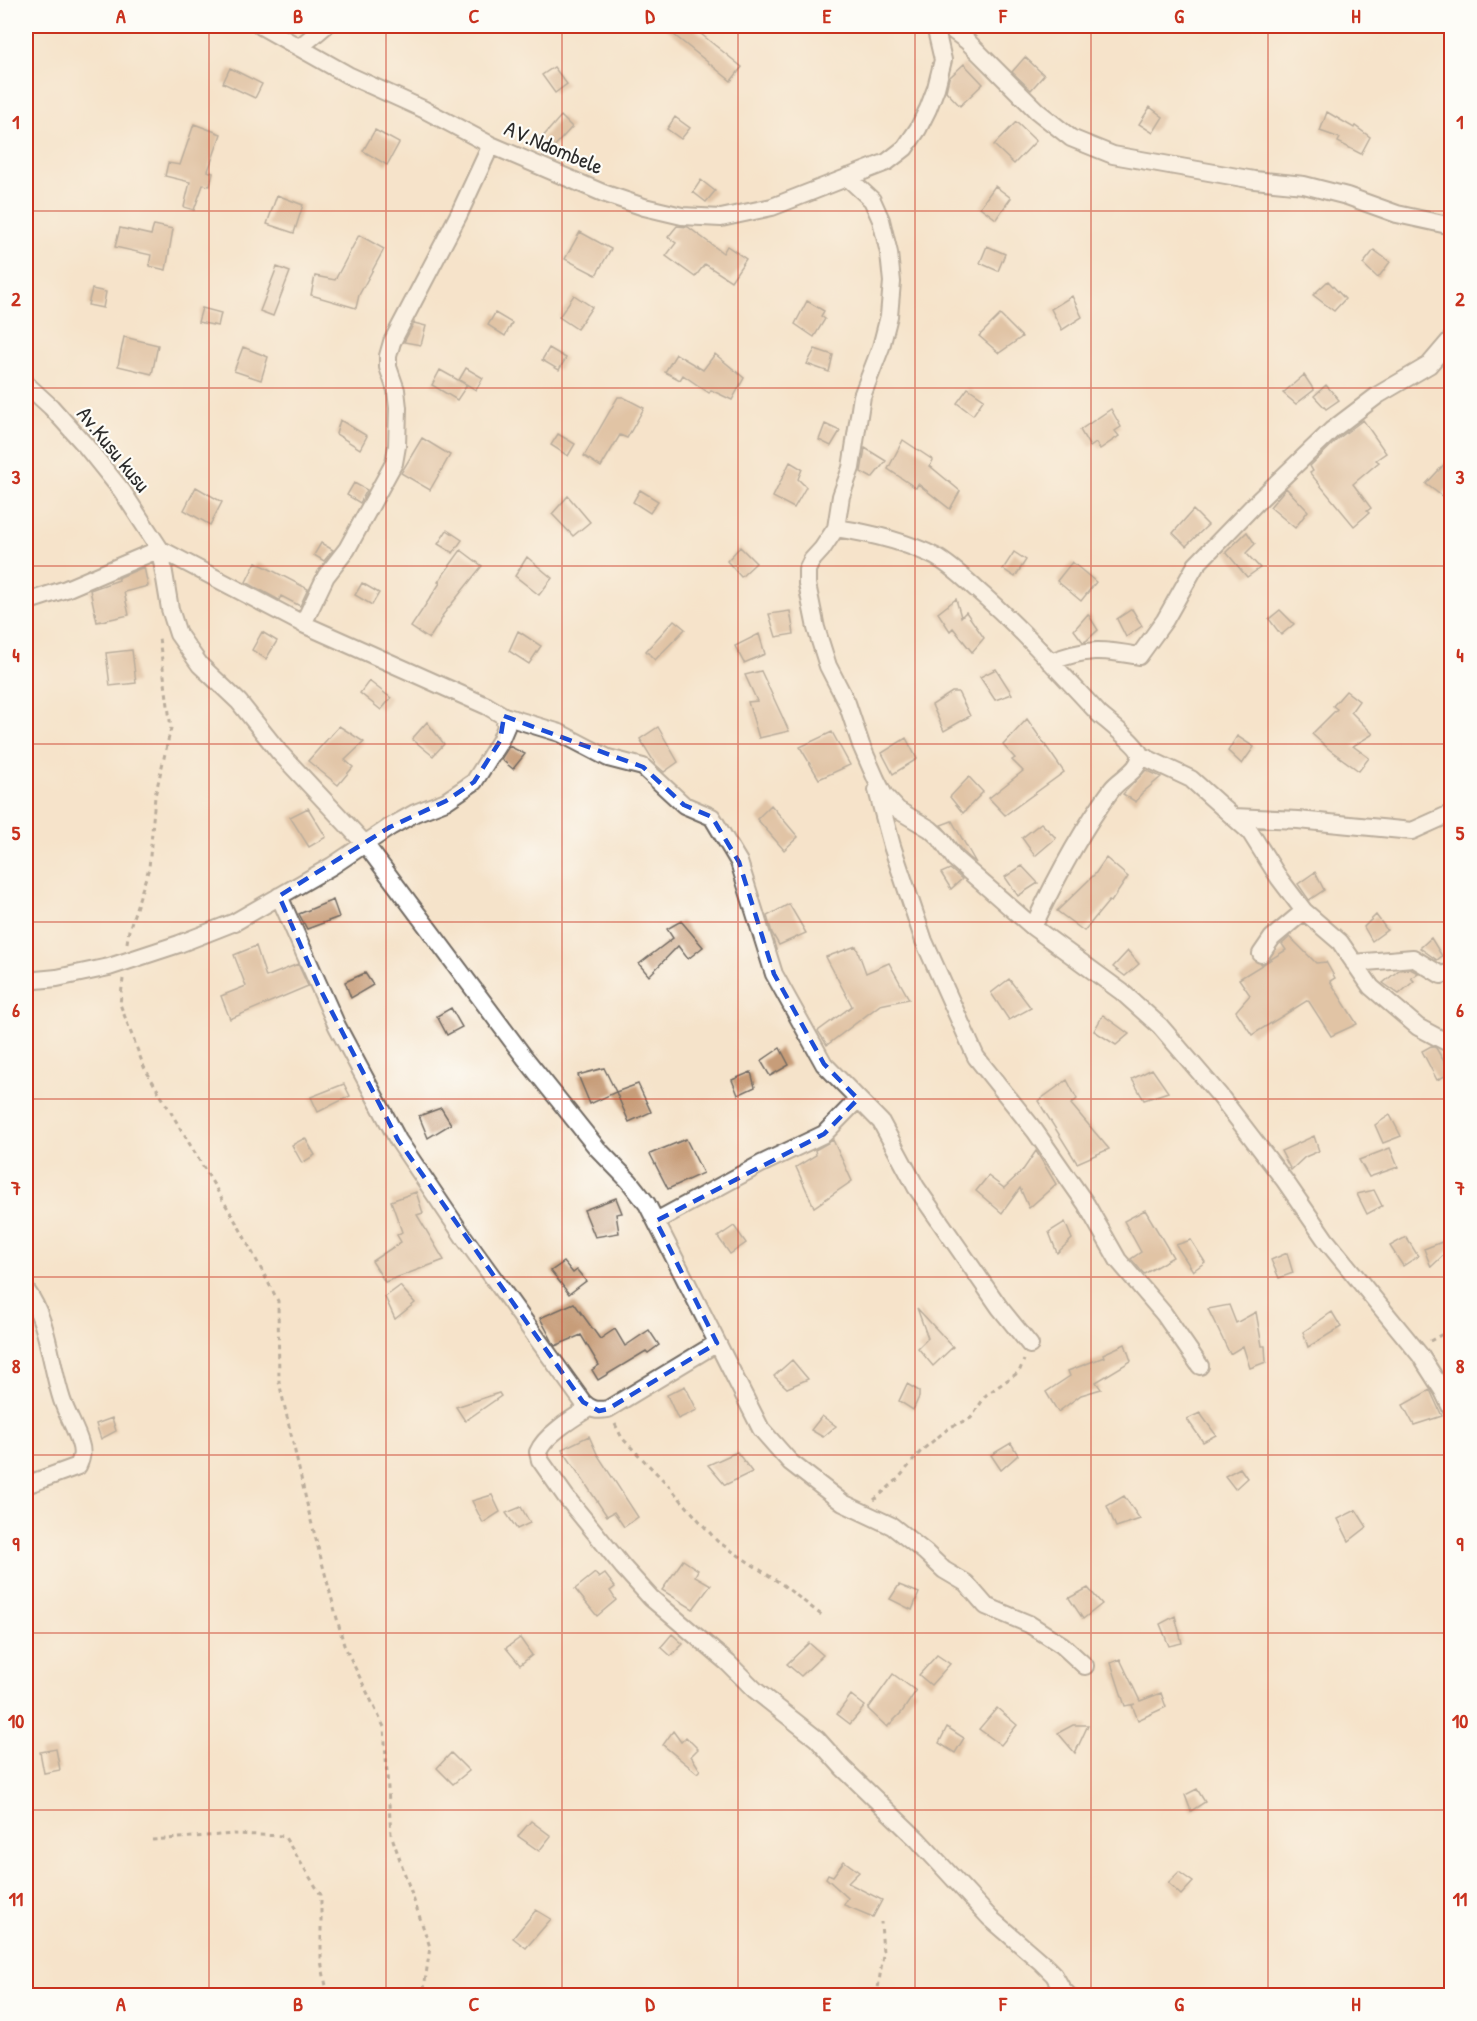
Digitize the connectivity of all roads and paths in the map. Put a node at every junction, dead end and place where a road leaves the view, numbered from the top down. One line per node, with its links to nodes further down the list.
1 (261, 26): 5 (street, AV.Ndombele)
2 (325, 26): 5 (street)
3 (935, 26): 7 (street, AV.Ndombele)
4 (946, 26): 8 (street)
5 (300, 47): 6 (street, AV.Ndombele)
6 (491, 145): 7 (street, AV.Ndombele); 14 (street)
7 (847, 177): 11 (street)
8 (1452, 226)
9 (1452, 338): 15 (street)
10 (26, 384): 12 (street, Av.Kusu kusu)
11 (836, 528): 15 (street); 18 (street)
12 (160, 549): 13 (street); 14 (street); 21 (street)
13 (26, 602)
14 (303, 624): 16 (street)
15 (1050, 662): 17 (street)
16 (504, 716): 21 (street); 30 (street)
17 (1140, 755): 20 (street); 24 (street)
18 (870, 766): 24 (street); 38 (street)
19 (1452, 813): 20 (street)
20 (1233, 817): 23 (street)
21 (366, 845): 22 (street); 31 (street)
22 (279, 896): 28 (street); 39 (street)
23 (1304, 912): 25 (street); 26 (street)
24 (1033, 927): 37 (street)
25 (1261, 954)
26 (1354, 963): 27 (street); 29 (street)
27 (1452, 972)
28 (26, 981)
29 (1452, 1045)
30 (858, 1099): 31 (street); 36 (street)
31 (656, 1221): 35 (street)
32 (26, 1290): 42 (street)
33 (278, 1301): 49 (path)
34 (1452, 1329): 37 (path)
35 (717, 1343): 40 (street); 43 (street)
36 (1030, 1344): 43 (path)
37 (1416, 1350): 41 (street)
38 (1200, 1366)
39 (589, 1408): 40 (street); 51 (street)
40 (608, 1409): 44 (path)
41 (1452, 1410)
42 (26, 1485)
43 (861, 1512): 45 (street)
44 (824, 1617)
45 (1085, 1666)
46 (152, 1840): 48 (path)
47 (881, 1922): 50 (path)
48 (328, 1995)
49 (423, 1995)
50 (877, 1995)
51 (1070, 1995)

